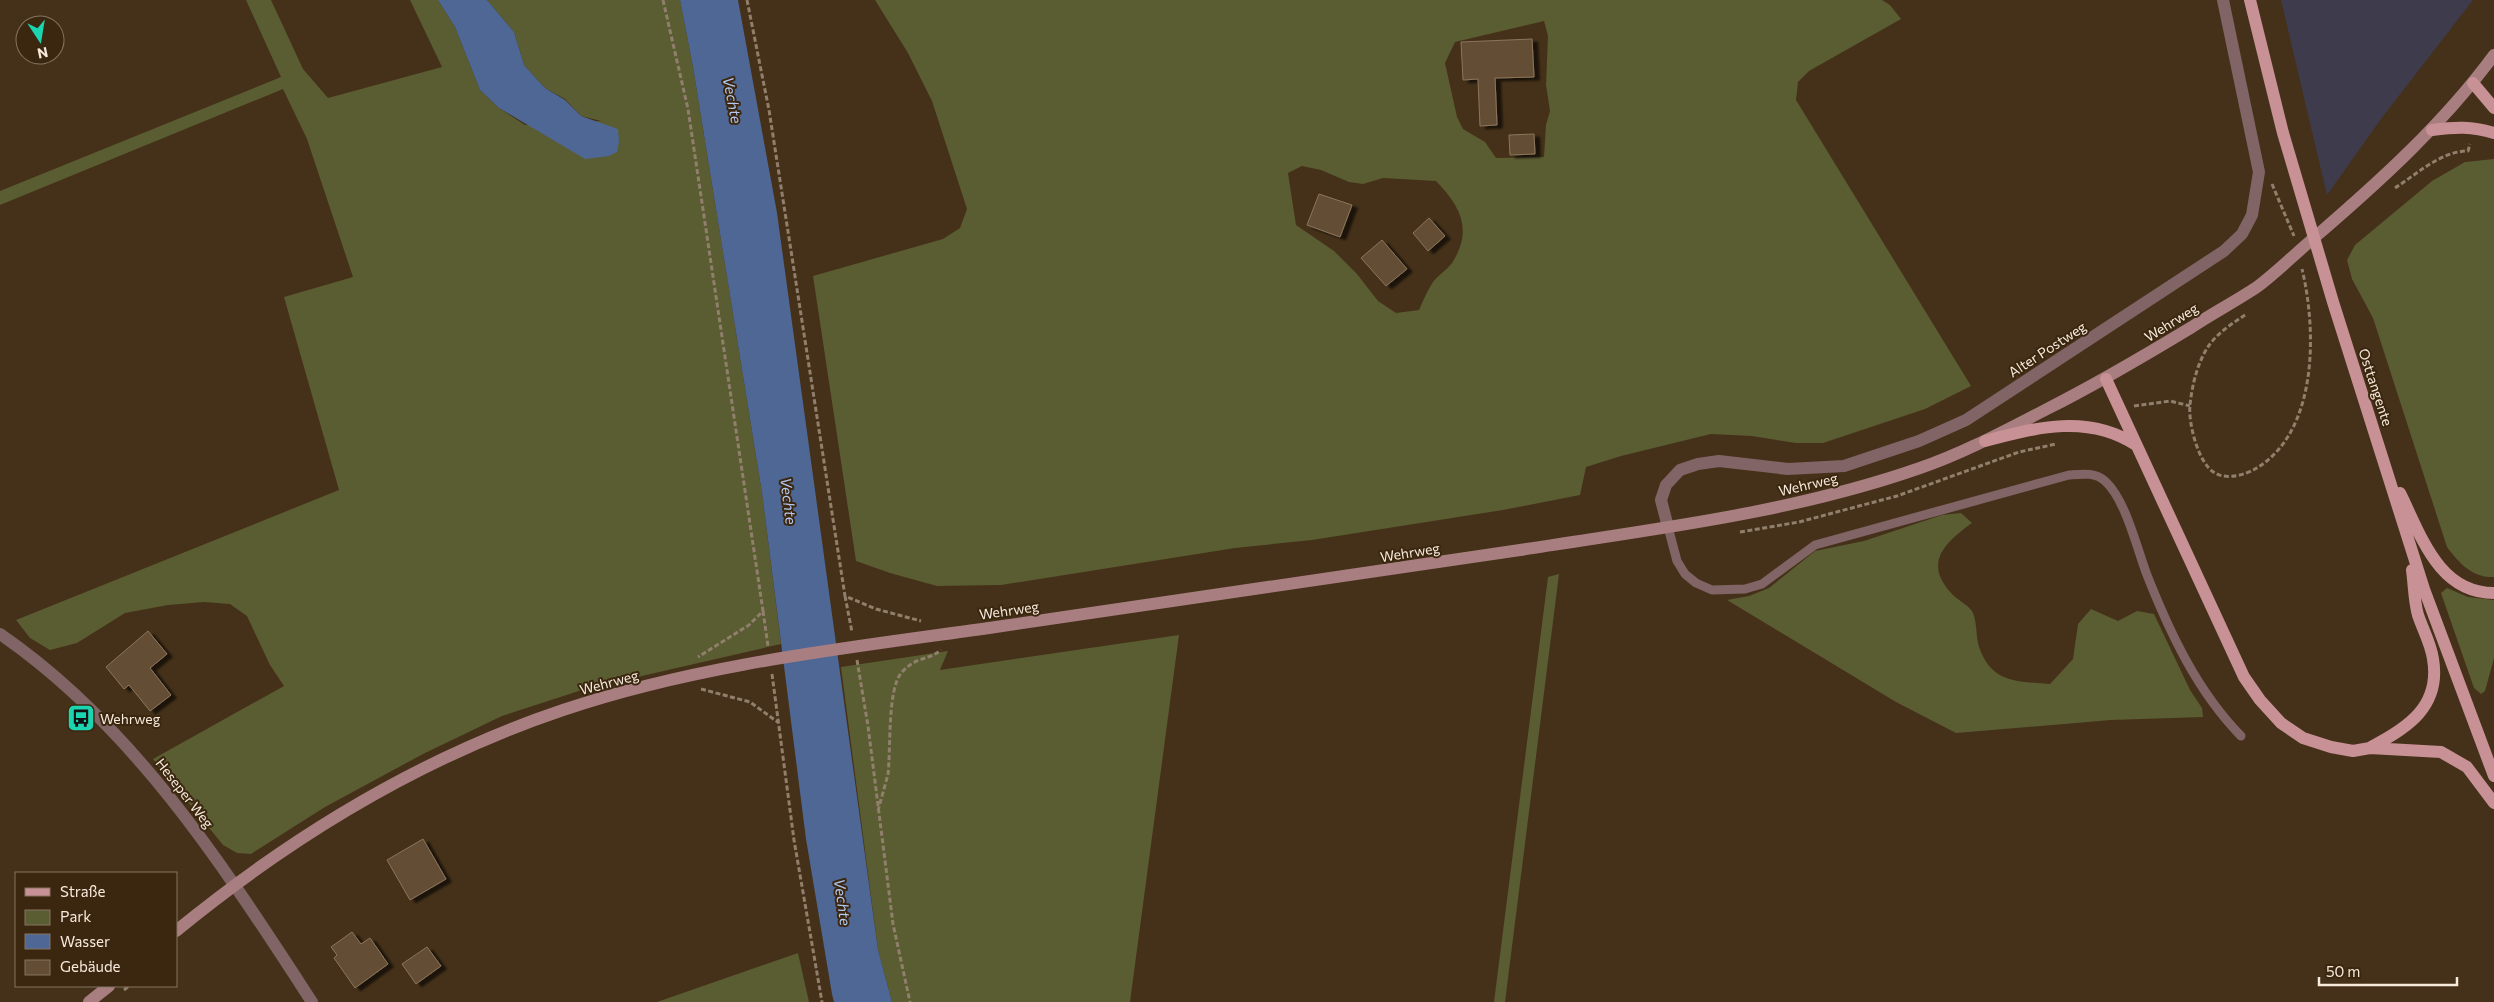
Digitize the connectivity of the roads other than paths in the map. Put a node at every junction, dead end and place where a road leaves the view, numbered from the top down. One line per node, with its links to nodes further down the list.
1 (2223, 0): 12 (street, Alter Postweg)
2 (2250, 0): 11 (main road, Osttangente)
3 (2494, 55): 4 (street, Wehrweg)
4 (2473, 84): 5 (main road); 6 (street, Wehrweg)
5 (2494, 108)
6 (2432, 130): 7 (main road); 8 (street, Wehrweg)
7 (2494, 133)
8 (2106, 379): 9 (street, Wehrweg); 10 (main road)
9 (1985, 441): 10 (main road); 12 (street, Wehrweg)
10 (2137, 446): 17 (main road)
11 (2385, 463): 13 (main road, Osttangente); 14 (main road)
12 (1668, 527): 16 (lane); 20 (street, Wehrweg)
13 (2407, 536): 17 (main road); 18 (main road, Osttangente)
14 (2494, 594)
15 (0, 634): 20 (street, Heseper Weg)
16 (2241, 736)
17 (2370, 748): 19 (main road)
18 (2494, 776)
19 (2494, 804)
20 (235, 883): 21 (street, Wehrweg); 24 (street, Heseper Weg)
21 (178, 929)
22 (108, 987): 23 (street)
23 (89, 1002)
24 (312, 1002)

